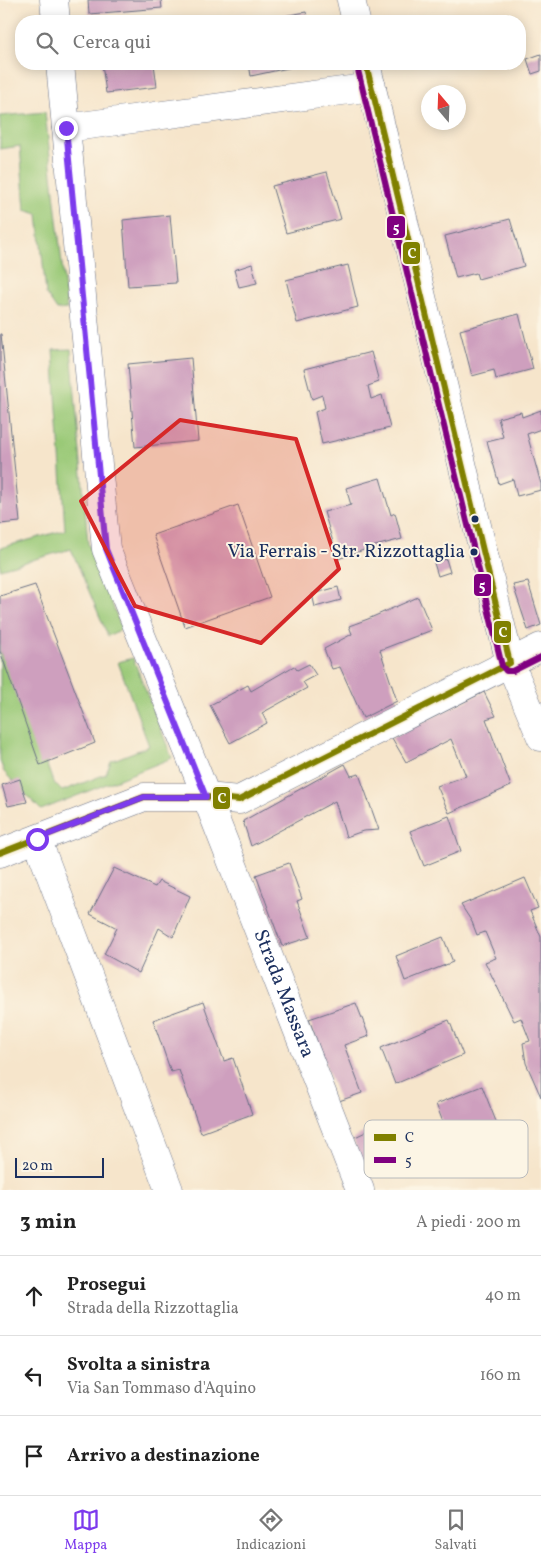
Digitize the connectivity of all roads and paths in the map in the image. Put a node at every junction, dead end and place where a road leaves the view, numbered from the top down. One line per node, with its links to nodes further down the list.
1 (54, 0): 3 (street)
2 (350, 0): 4 (street)
3 (55, 15)
4 (354, 15)
5 (61, 70): 7 (street, Strada Massara)
6 (369, 75): 7 (street); 9 (street)
7 (66, 128): 11 (street, Strada Massara)
8 (541, 647): 9 (street)
9 (510, 663): 10 (street); 11 (street)
10 (541, 737)
11 (206, 797): 12 (street); 15 (street, Strada Massara)
12 (37, 839): 13 (street); 14 (street)
13 (0, 853)
14 (169, 1190)
15 (360, 1190)

